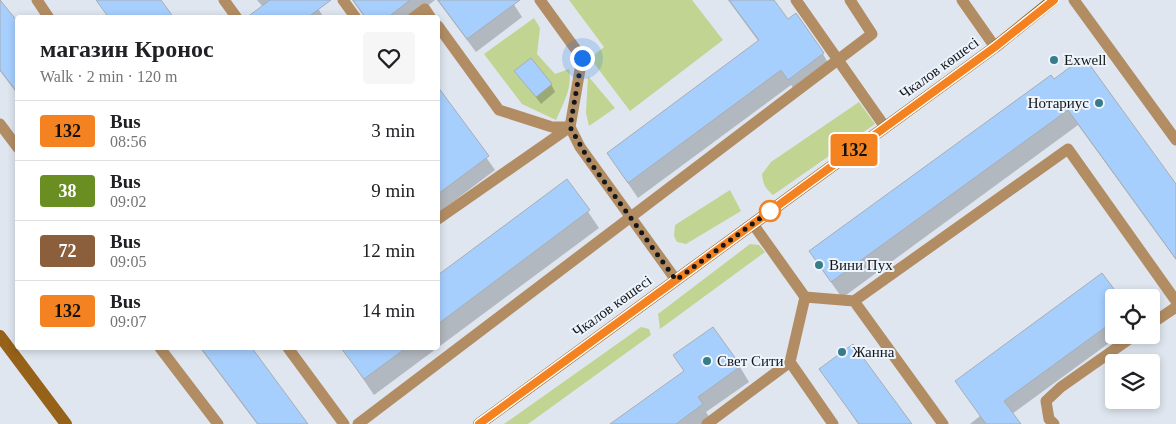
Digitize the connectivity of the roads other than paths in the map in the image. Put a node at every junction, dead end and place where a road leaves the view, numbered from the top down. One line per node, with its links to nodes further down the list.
1 (36, 0): 10 (lane)
2 (224, 0): 11 (lane)
3 (343, 0): 12 (lane)
4 (540, 0): 19 (lane)
5 (796, 0): 17 (lane)
6 (850, 0): 17 (lane)
7 (962, 0): 16 (lane)
8 (1054, 0): 16 (street, Чкалов көшесі)
9 (1074, 0): 21 (lane)
10 (47, 15)
11 (235, 15)
12 (354, 15)
13 (418, 15): 14 (lane)
14 (429, 15)
15 (440, 29): 19 (lane)
16 (995, 47): 20 (street, Чкалов көшесі)
17 (838, 60): 20 (lane); 24 (lane)
18 (0, 124): 22 (lane)
19 (570, 127): 23 (lane); 24 (lane)
20 (885, 127): 25 (street, Чкалов көшесі)
21 (1176, 140)
22 (15, 144)
23 (440, 217)
24 (630, 219): 26 (lane); 40 (lane)
25 (753, 224): 26 (street, Чкалов көшесі); 27 (lane)
26 (676, 280): 41 (street, Чкалов көшесі)
27 (805, 297): 28 (lane); 36 (lane)
28 (854, 301): 29 (lane); 44 (lane)
29 (1176, 301)
30 (1176, 307): 31 (lane)
31 (1160, 318)
32 (0, 336): 37 (street)
33 (1123, 344): 45 (lane)
34 (162, 350): 38 (lane)
35 (289, 350): 39 (lane)
36 (790, 362): 42 (lane); 43 (lane)
37 (66, 424)
38 (218, 424)
39 (344, 424)
40 (358, 424)
41 (479, 424)
42 (707, 424)
43 (833, 424)
44 (943, 424)
45 (1054, 424)

